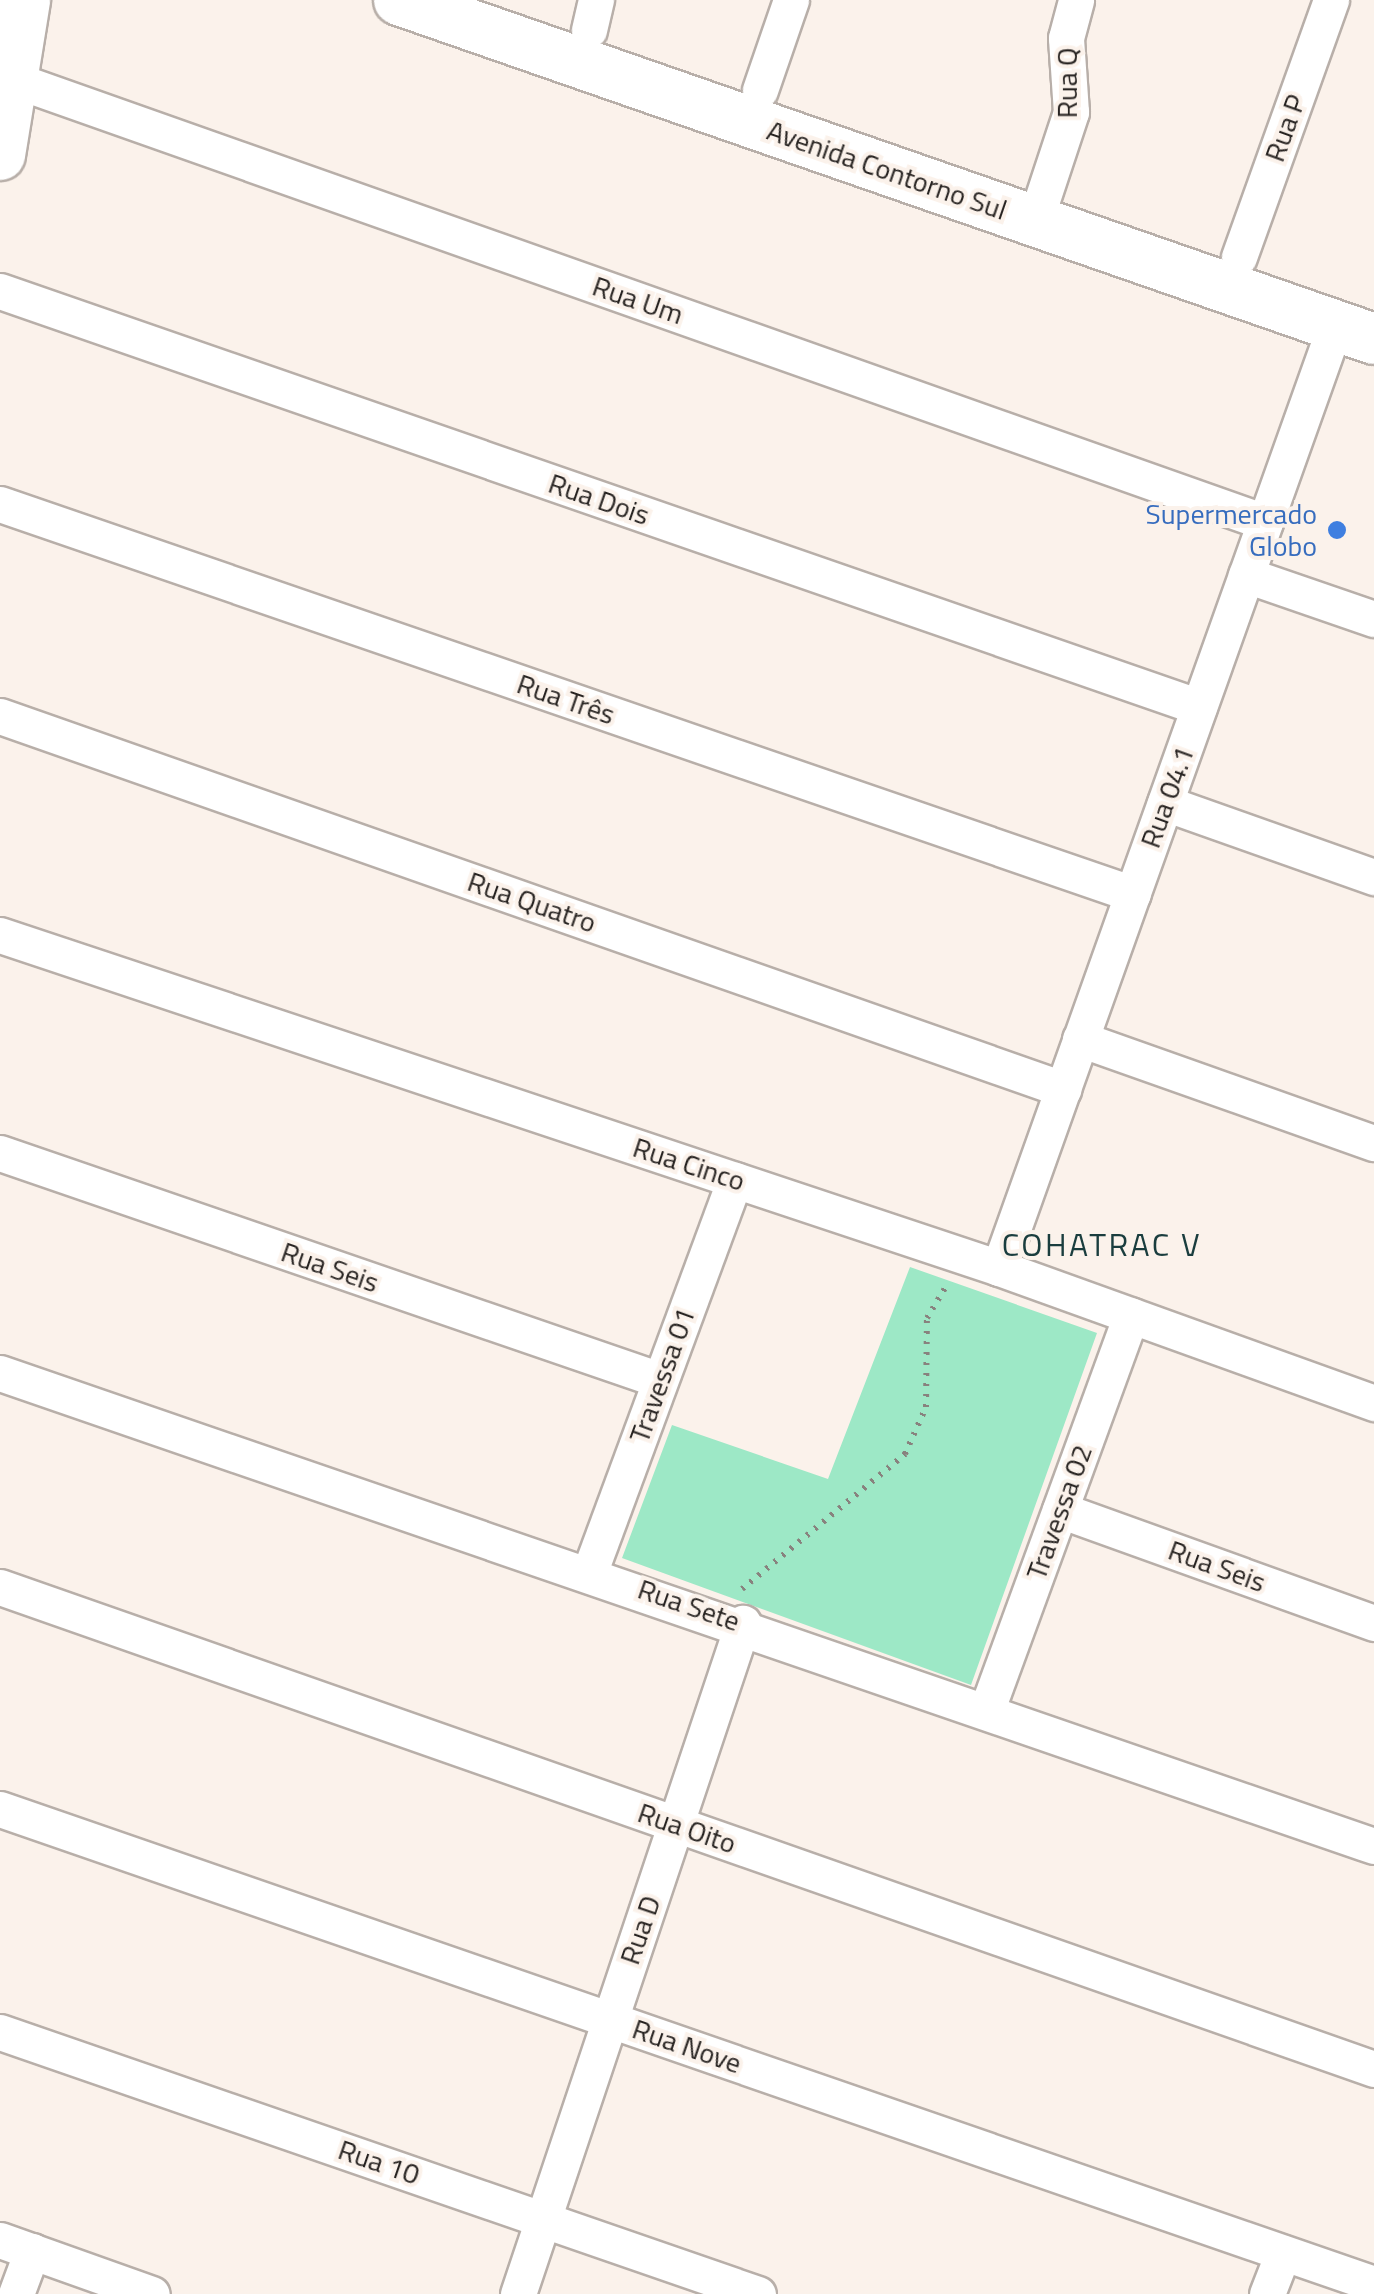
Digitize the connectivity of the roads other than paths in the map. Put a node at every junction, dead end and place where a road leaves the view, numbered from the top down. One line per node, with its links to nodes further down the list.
1 (24, 0): 8 (main road)
2 (400, 0): 11 (main road, Avenida Contorno Sul)
3 (502, 0): 7 (main road, Avenida Contorno Sul)
4 (791, 0): 9 (street)
5 (1076, 0): 11 (street, Rua Q)
6 (1331, 0): 12 (street, Rua P)
7 (592, 15): 9 (main road, Avenida Contorno Sul)
8 (12, 79): 10 (main road); 16 (street, Rua Um)
9 (760, 90): 11 (main road, Avenida Contorno Sul)
10 (0, 155)
11 (1040, 205): 12 (main road, Avenida Contorno Sul); 14 (main road, Avenida Contorno Sul)
12 (1238, 257): 14 (main road, Avenida Contorno Sul)
13 (0, 290): 19 (street, Rua Dois)
14 (1361, 323): 16 (street, Rua 04.1)
15 (0, 504): 23 (street, Rua Três)
16 (1265, 522): 17 (street, Rua 04.1)
17 (1246, 575): 18 (street); 19 (street, Rua 04.1)
18 (1374, 619)
19 (1199, 707): 21 (street, Rua 04.1)
20 (0, 716): 26 (street, Rua Quatro)
21 (1164, 803): 22 (street); 23 (street, Rua 04.1)
22 (1374, 877)
23 (1132, 894): 25 (street, Rua 04.1)
24 (0, 935): 29 (street, Rua Cinco)
25 (1080, 1040): 26 (street, Rua 04.1); 27 (street)
26 (1063, 1088): 30 (street, Rua 04.1)
27 (1374, 1142)
28 (0, 1153): 33 (street, Rua Seis)
29 (735, 1180): 30 (street, Rua Cinco); 33 (street, Travessa 01)
30 (999, 1268): 31 (street, Rua Cinco)
31 (1132, 1316): 34 (street, Rua Cinco); 35 (street, Travessa 02)
32 (0, 1373): 36 (street, Rua Sete)
33 (660, 1380): 36 (street, Travessa 01)
34 (1374, 1403)
35 (1060, 1510): 39 (street, Rua Seis); 40 (street, Travessa 02)
36 (590, 1571): 38 (street, Rua Sete)
37 (0, 1587): 42 (street, Rua Oito)
38 (730, 1619): 40 (street, Rua Sete); 42 (street, Rua D)
39 (1374, 1623)
40 (987, 1709): 43 (street, Rua Sete)
41 (0, 1810): 44 (street, Rua Nove)
42 (676, 1824): 44 (street, Rua D); 46 (street, Rua Oito)
43 (1374, 1846)
44 (610, 2018): 47 (street, Rua D); 49 (street, Rua Nove)
45 (0, 2032): 47 (street, Rua 10)
46 (1374, 2069)
47 (542, 2218): 53 (street, Rua D); 54 (street, Rua 10)
48 (16, 2246): 51 (street); 52 (street)
49 (1283, 2253): 50 (street, Rua Nove); 55 (street)
50 (1374, 2284)
51 (16, 2294)
52 (152, 2294)
53 (518, 2294)
54 (758, 2294)
55 (1267, 2294)

